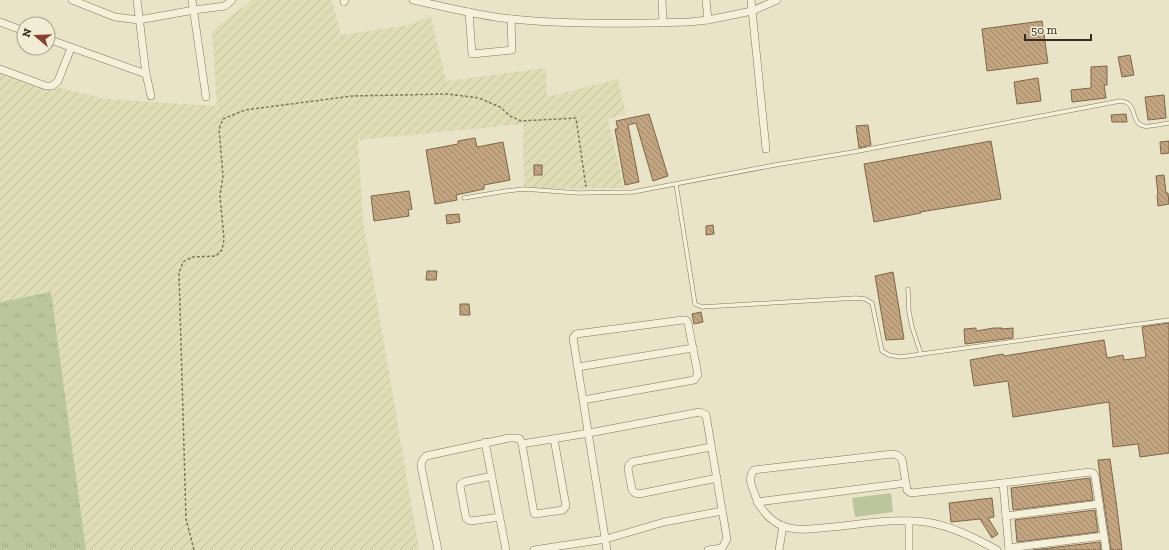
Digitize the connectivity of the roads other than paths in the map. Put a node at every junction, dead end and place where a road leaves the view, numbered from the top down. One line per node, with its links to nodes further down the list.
1 (72, 0): 14 (street)
2 (137, 0): 14 (street)
3 (192, 0): 10 (street)
4 (232, 0): 10 (street)
5 (414, 0): 12 (street)
6 (662, 0): 17 (street)
7 (706, 0): 15 (street)
8 (750, 0): 11 (street)
9 (778, 0): 11 (street)
10 (194, 10): 14 (street); 24 (street)
11 (752, 11): 15 (street); 26 (street)
12 (469, 12): 13 (street); 13 (street)
13 (511, 19): 17 (street)
14 (140, 20): 22 (street)
15 (708, 20): 17 (street)
16 (0, 22): 18 (street)
17 (664, 23)
18 (16, 28)
19 (56, 42): 20 (street)
20 (71, 48): 21 (street); 22 (street)
21 (0, 69)
22 (146, 74): 23 (street)
23 (151, 96)
24 (206, 97)
25 (1169, 123): 27 (lane)
26 (766, 149)
27 (676, 184): 28 (lane); 32 (lane)
28 (464, 198)
29 (908, 289): 32 (lane)
30 (1169, 320): 32 (lane)
31 (693, 348): 33 (street); 33 (street); 34 (street)
32 (921, 354)
33 (578, 367): 34 (street)
34 (583, 400): 35 (street)
35 (589, 433): 36 (street); 39 (street); 52 (street)
36 (554, 439): 38 (street); 38 (street)
37 (485, 442): 38 (street); 40 (street); 54 (street)
38 (522, 444)
39 (711, 447): 41 (street); 41 (street)
40 (492, 476): 48 (street); 48 (street)
41 (717, 478): 46 (street)
42 (906, 483): 43 (street); 44 (street); 44 (street)
43 (1003, 483): 45 (street); 47 (street)
44 (757, 502): 50 (street)
45 (1099, 504): 47 (street); 51 (street)
46 (722, 511): 52 (street); 58 (street)
47 (1006, 516): 53 (street)
48 (500, 517): 55 (street)
49 (909, 521): 50 (street); 60 (street); 61 (street)
50 (783, 526): 59 (street)
51 (1104, 536): 53 (street); 62 (street)
52 (606, 539): 56 (street); 57 (street)
53 (1009, 549)
54 (438, 550)
55 (506, 550)
56 (534, 550)
57 (608, 550)
58 (708, 550)
59 (779, 550)
60 (909, 550)
61 (997, 550)
62 (1106, 550)

